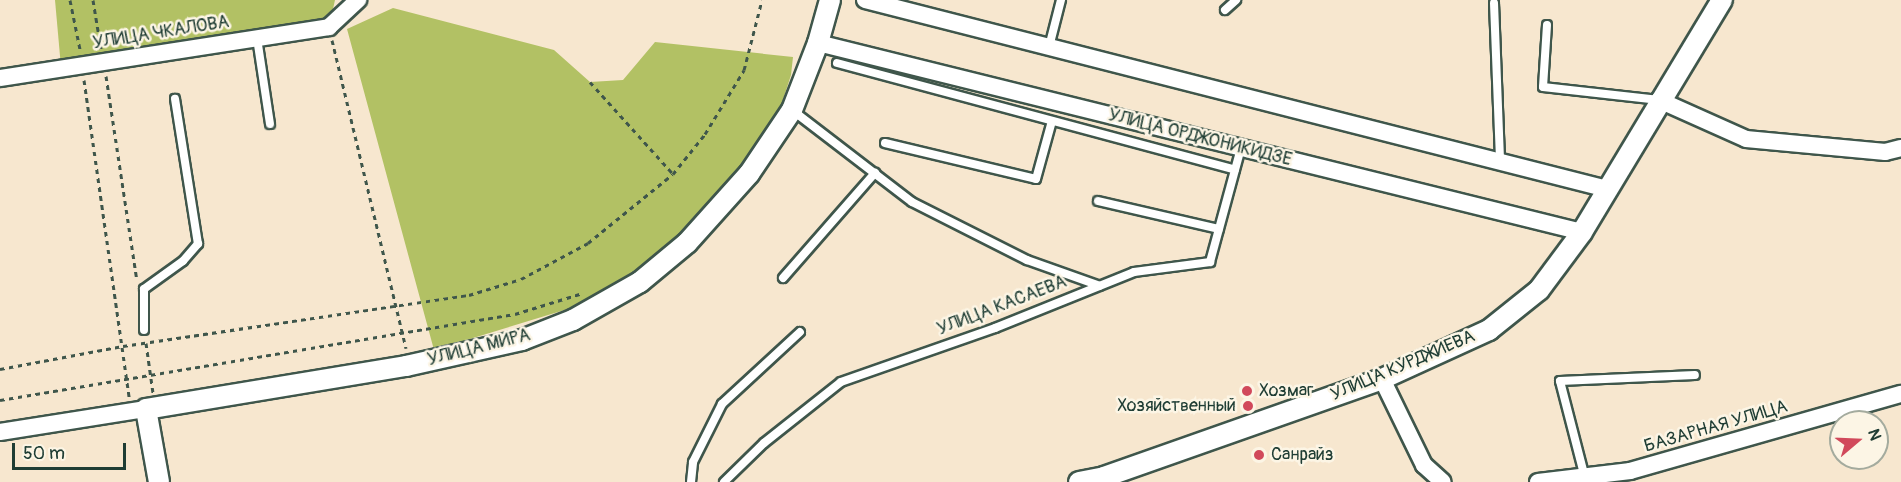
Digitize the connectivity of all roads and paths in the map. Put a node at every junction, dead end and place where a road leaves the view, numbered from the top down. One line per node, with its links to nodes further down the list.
1 (70, 0): 19 (path)
2 (93, 0): 17 (path)
3 (358, 0): 13 (street)
4 (762, 0): 33 (path)
5 (830, 0): 15 (street, УЛИЦА МИРА)
6 (865, 0): 16 (street)
7 (1061, 0): 16 (lane)
8 (1236, 0): 11 (lane)
9 (1722, 0): 23 (street)
10 (1494, 3): 30 (lane)
11 (1225, 10)
12 (1547, 26): 23 (lane)
13 (329, 27): 14 (street, УЛИЦА ЧКАЛОВА); 42 (path)
14 (257, 38): 17 (street, УЛИЦА ЧКАЛОВА); 26 (lane)
15 (818, 43): 24 (street, УЛИЦА МИРА); 28 (street, УЛИЦА ОРДЖОНИКИДЗЕ)
16 (1049, 47): 30 (street)
17 (104, 61): 19 (street, УЛИЦА ЧКАЛОВА); 39 (path)
18 (837, 63): 25 (lane)
19 (83, 65): 20 (street, УЛИЦА ЧКАЛОВА); 47 (path)
20 (0, 78)
21 (590, 82): 33 (path)
22 (175, 99): 43 (lane)
23 (1659, 100): 29 (street); 34 (street)
24 (792, 110): 32 (lane); 56 (street, УЛИЦА МИРА)
25 (1052, 121): 27 (lane); 31 (lane)
26 (270, 124)
27 (885, 143)
28 (1241, 148): 31 (lane, УЛИЦА КАСАЕВА); 37 (street, УЛИЦА ОРДЖОНИКИДЗЕ)
29 (1901, 148)
30 (1500, 162): 34 (street)
31 (1235, 170): 36 (lane, УЛИЦА КАСАЕВА)
32 (875, 173): 38 (lane); 40 (lane)
33 (673, 174): 42 (path)
34 (1607, 189): 37 (street)
35 (1098, 201): 36 (lane)
36 (1219, 229): 40 (lane, УЛИЦА КАСАЕВА)
37 (1582, 232): 53 (street, УЛИЦА КУРДЖИЕВА)
38 (783, 278)
39 (137, 283)
40 (1100, 286): 63 (lane, УЛИЦА КАСАЕВА)
41 (592, 291): 44 (path)
42 (395, 303): 44 (path); 46 (path)
43 (144, 330): 46 (path)
44 (401, 330): 48 (path); 50 (path)
45 (800, 332): 62 (lane)
46 (146, 343): 47 (path); 50 (path)
47 (123, 346): 49 (path); 52 (path)
48 (405, 348)
49 (0, 369)
50 (150, 374): 52 (path); 56 (path)
51 (1695, 375): 59 (lane)
52 (127, 376): 55 (path); 56 (path)
53 (1382, 379): 58 (street); 60 (street, УЛИЦА КУРДЖИЕВА)
54 (1901, 394): 59 (street, БАЗАРНАЯ УЛИЦА)
55 (0, 400)
56 (144, 409): 57 (street, УЛИЦА МИРА); 61 (street)
57 (0, 432)
58 (1424, 465): 65 (lane); 66 (street)
59 (1584, 474): 67 (street, БАЗАРНАЯ УЛИЦА)
60 (1123, 477): 64 (street, УЛИЦА КУРДЖИЕВА)
61 (159, 482)
62 (691, 482)
63 (724, 482)
64 (1079, 482)
65 (1431, 482)
66 (1443, 482)
67 (1538, 482)

